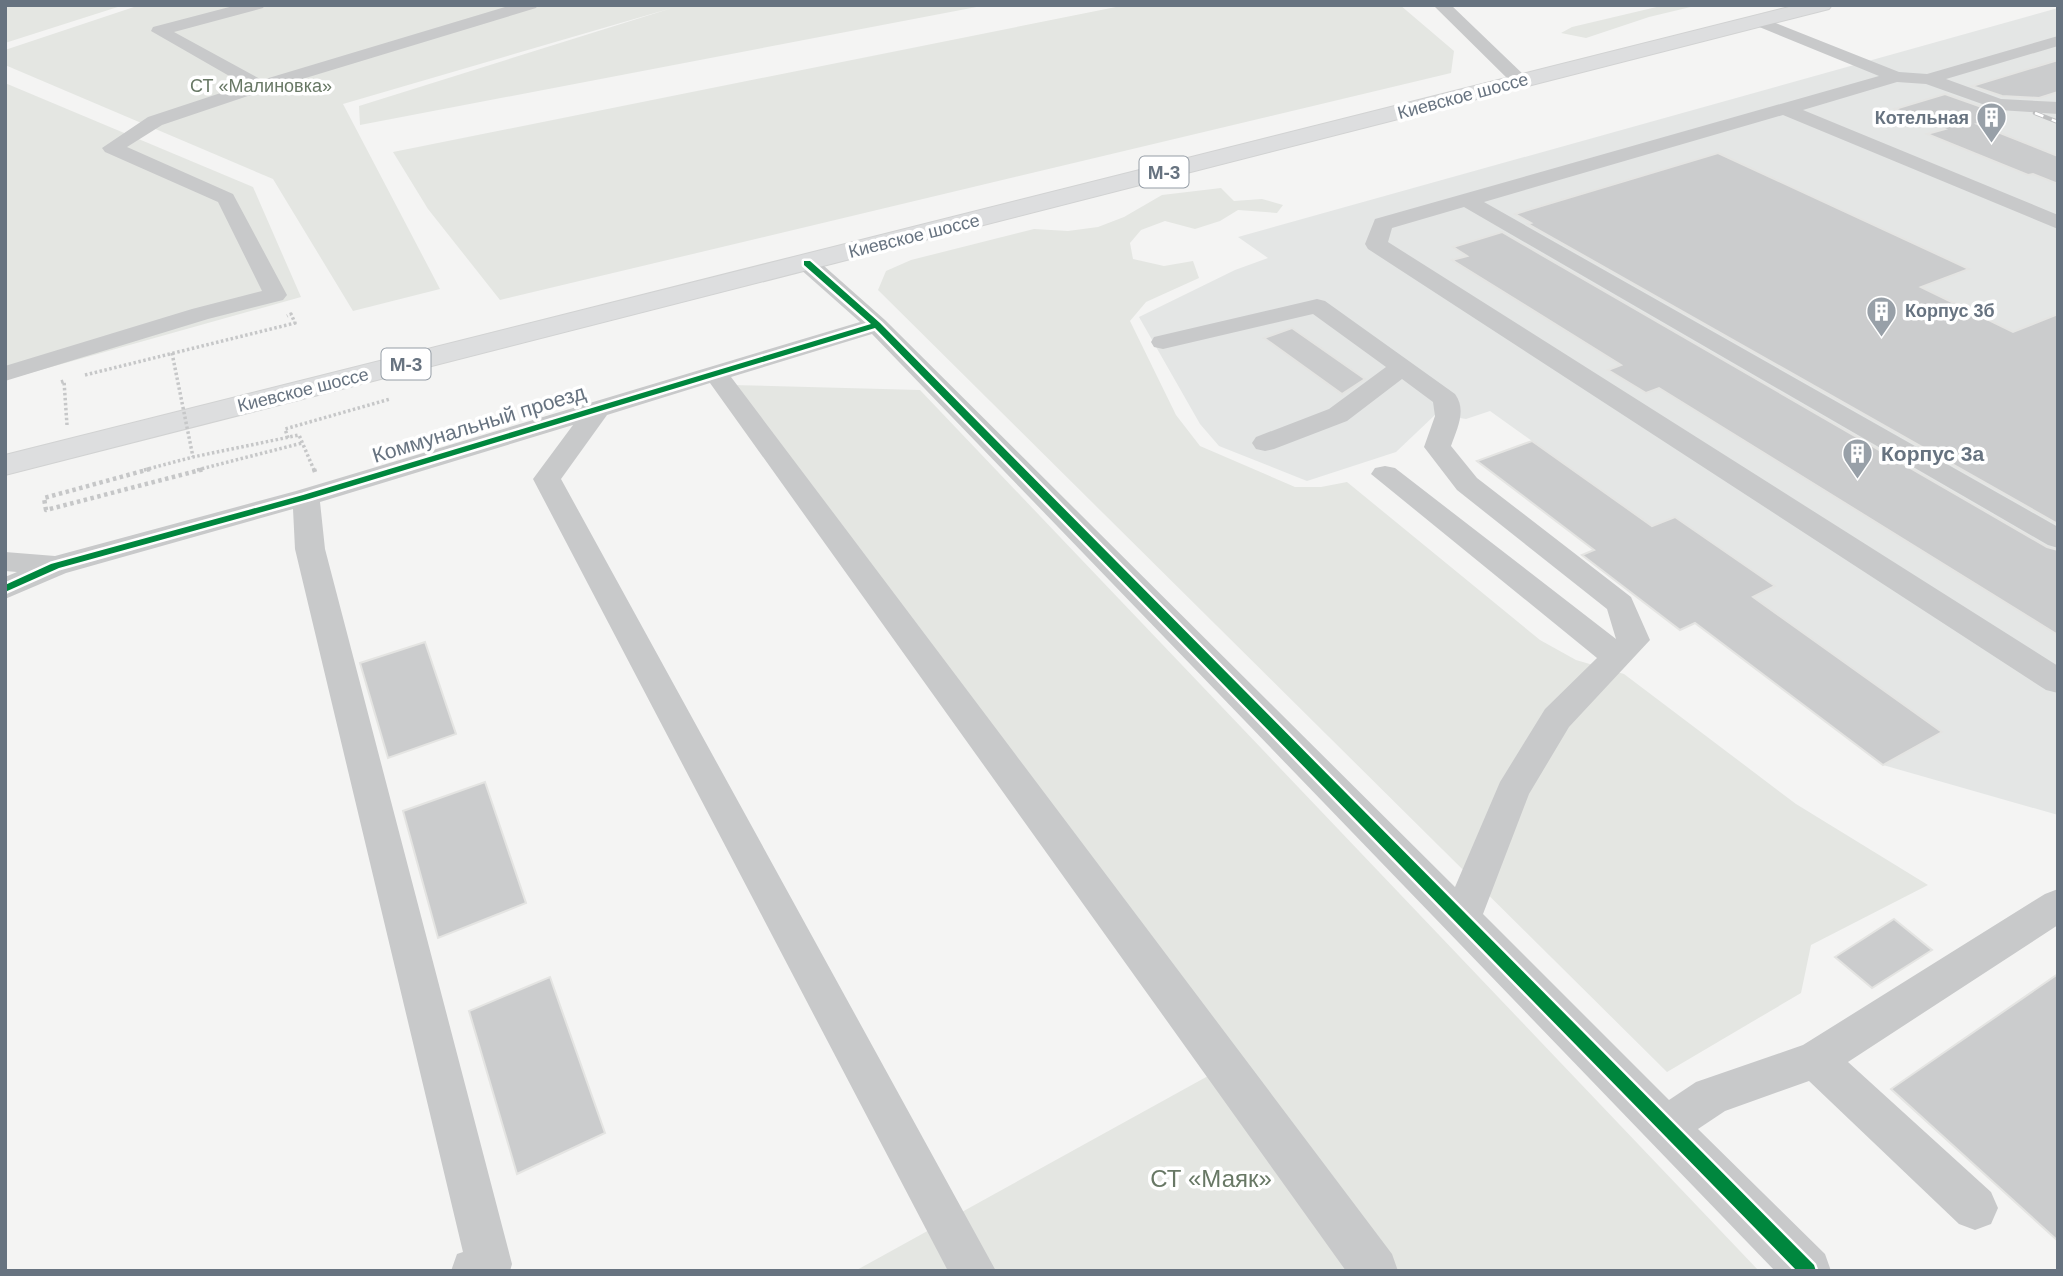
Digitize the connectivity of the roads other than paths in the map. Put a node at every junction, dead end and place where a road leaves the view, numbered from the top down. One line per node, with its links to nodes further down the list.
1 (257, 5): 10 (street)
2 (530, 5): 10 (street)
3 (1441, 5): 9 (street)
4 (1822, 5): 5 (highway, Киевское шоссе / М-3)
5 (1758, 21): 7 (street); 9 (highway, Киевское шоссе / М-3)
6 (2058, 41): 8 (street)
7 (1896, 77): 8 (street); 12 (street)
8 (1928, 79): 11 (street)
9 (1520, 81): 15 (highway, Киевское шоссе / М-3)
10 (260, 86): 20 (street)
11 (2058, 108)
12 (1785, 109): 13 (street); 14 (street)
13 (1466, 200): 26 (street); 31 (street)
14 (2058, 223)
15 (807, 263): 16 (street); 23 (highway, Киевское шоссе / М-3)
16 (877, 325): 19 (street, Коммунальный проезд); 33 (street)
17 (1163, 342): 18 (street)
18 (1402, 367): 22 (street); 30 (street)
19 (715, 373): 21 (street, Коммунальный проезд); 39 (street)
20 (5, 374)
21 (599, 407): 25 (street, Коммунальный проезд); 38 (street)
22 (1265, 443)
23 (5, 465)
24 (1385, 474): 30 (street)
25 (315, 495): 28 (street, Коммунальный проезд); 37 (street)
26 (2058, 539)
27 (5, 561): 28 (street)
28 (55, 566): 29 (street, Коммунальный проезд)
29 (5, 589)
30 (1617, 657): 33 (street)
31 (2058, 682)
32 (2058, 905): 34 (street)
33 (1462, 918): 35 (street)
34 (1816, 1059): 35 (street); 36 (street)
35 (1666, 1126): 40 (street)
36 (1975, 1208)
37 (474, 1271)
38 (973, 1271)
39 (1374, 1271)
40 (1808, 1271)

